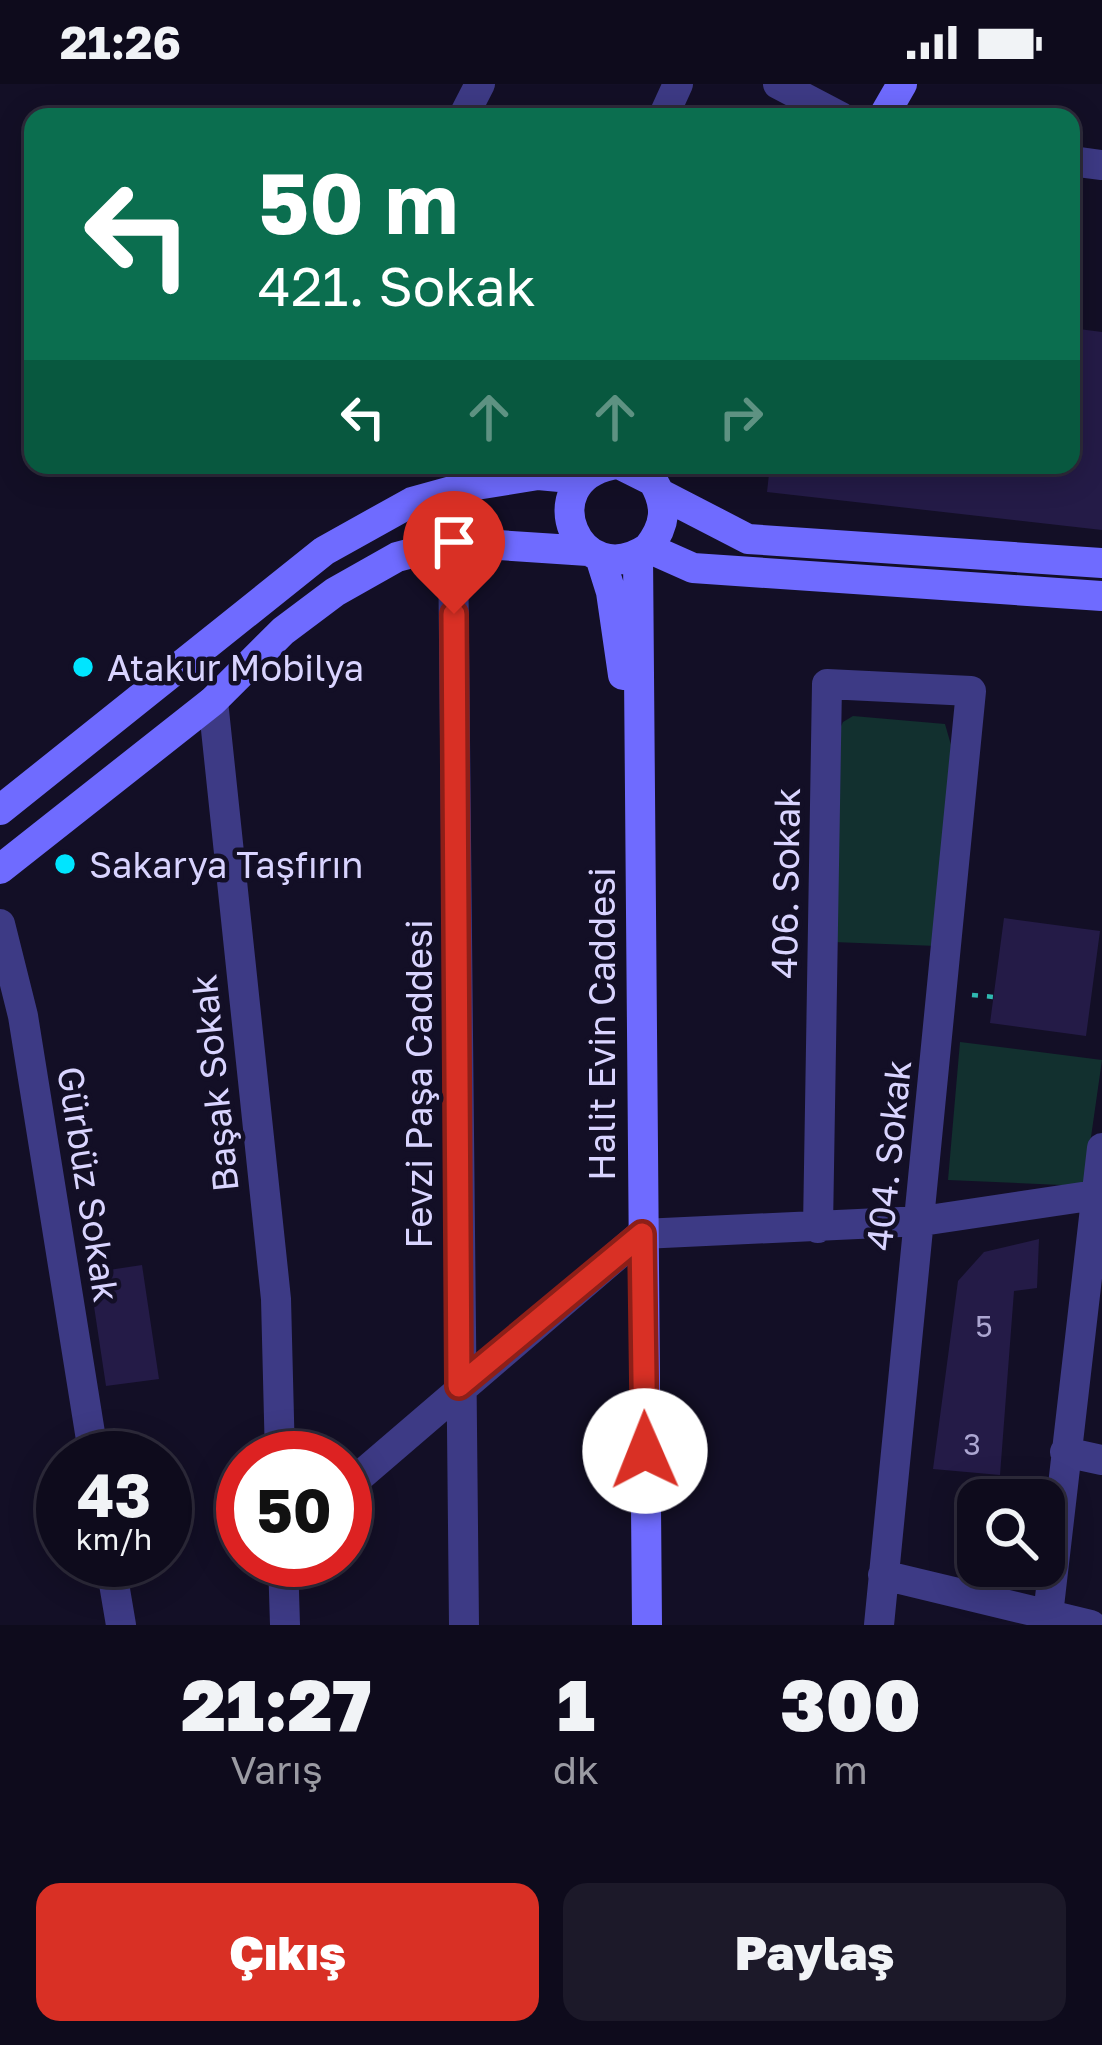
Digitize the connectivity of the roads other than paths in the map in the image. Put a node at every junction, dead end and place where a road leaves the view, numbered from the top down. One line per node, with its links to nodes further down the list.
1 (778, 84): 2 (street)
2 (824, 108)
3 (565, 474): 15 (main road)
4 (616, 474): 9 (main road, Halit Evin Caddesi)
5 (621, 474): 8 (main road, Halit Evin Caddesi)
6 (623, 474): 10 (main road)
7 (453, 542): 9 (main road); 13 (main road); 23 (street, Fevzi Paşa Caddesi)
8 (643, 551): 9 (main road); 11 (main road); 14 (main road, Halit Evin Caddesi)
9 (594, 554): 14 (main road, Halit Evin Caddesi)
10 (1102, 563)
11 (1102, 596)
12 (971, 692): 20 (street, 404. Sokak); 21 (street, 406. Sokak)
13 (213, 701): 16 (main road); 25 (street, Başak Sokak)
14 (638, 782): 22 (main road, Halit Evin Caddesi)
15 (4, 799)
16 (0, 869)
17 (0, 924): 24 (street, Gürbüz Sokak)
18 (1102, 1148): 19 (street)
19 (1099, 1195): 20 (street); 26 (street)
20 (922, 1221): 21 (street); 29 (street, 404. Sokak)
21 (818, 1228): 22 (street)
22 (642, 1234): 23 (street); 36 (main road, Halit Evin Caddesi)
23 (459, 1386): 28 (street); 35 (street, Fevzi Paşa Caddesi)
24 (90, 1431)
25 (279, 1431)
26 (1065, 1452): 27 (street); 32 (street)
27 (1102, 1460)
28 (372, 1465)
29 (883, 1574): 32 (street); 37 (street, 404. Sokak)
30 (115, 1587): 33 (street)
31 (284, 1587): 34 (street)
32 (1048, 1615): 38 (street)
33 (121, 1625)
34 (285, 1625)
35 (464, 1625)
36 (647, 1625)
37 (879, 1625)
38 (1091, 1625)

